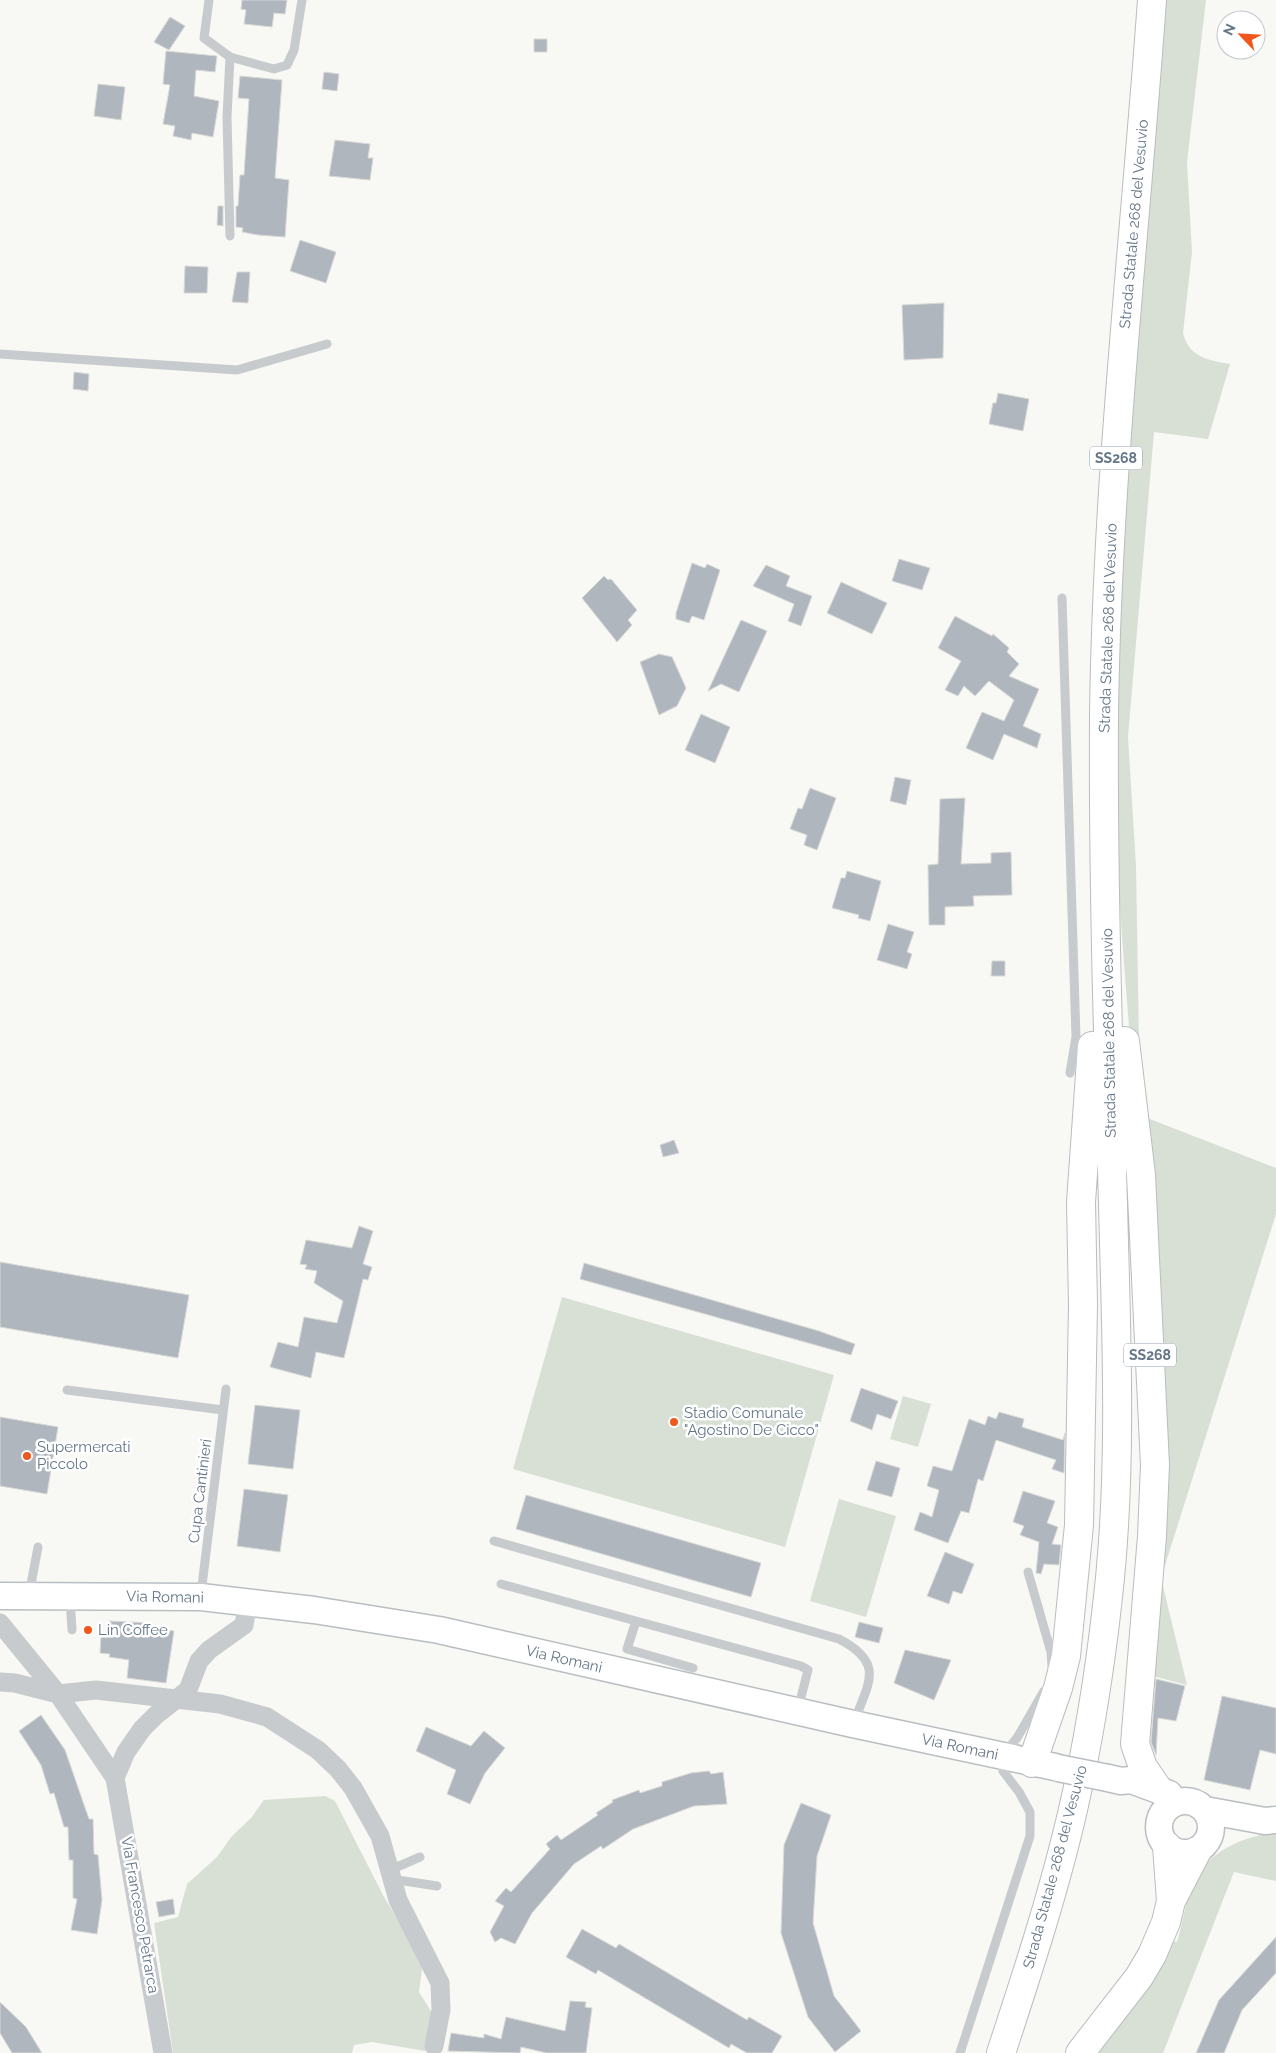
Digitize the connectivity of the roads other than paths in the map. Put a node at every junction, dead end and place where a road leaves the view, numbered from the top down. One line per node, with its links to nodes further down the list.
1 (209, 0): 4 (lane)
2 (302, 0): 4 (lane)
3 (1152, 0): 9 (highway, Strada Statale 268 del Vesuvio / SS268)
4 (230, 57): 5 (lane)
5 (230, 236)
6 (327, 344): 7 (lane)
7 (0, 354)
8 (1062, 598): 10 (lane)
9 (1106, 926): 33 (highway, SS268); 36 (highway, SS268); 48 (highway, Strada Statale 268 del Vesuvio / SS268)
10 (1070, 1073)
11 (226, 1389): 13 (lane, Cupa Cantinieri)
12 (67, 1390): 13 (lane)
13 (223, 1410): 21 (lane, Cupa Cantinieri)
14 (494, 1541): 31 (lane)
15 (38, 1547): 18 (lane)
16 (1028, 1572): 32 (lane)
17 (501, 1584): 23 (lane)
18 (29, 1595): 19 (street, Via Romani); 20 (street, Via Romani)
19 (0, 1596)
20 (70, 1596): 21 (street, Via Romani); 25 (lane)
21 (201, 1597): 22 (street, Via Romani)
22 (248, 1602): 29 (street); 30 (street, Via Romani)
23 (636, 1621): 26 (lane); 30 (lane)
24 (0, 1623): 28 (street, Via Francesco Petrarca)
25 (72, 1630)
26 (693, 1668)
27 (0, 1682): 28 (street)
28 (58, 1694): 29 (street); 34 (street, Via Francesco Petrarca)
29 (176, 1700): 34 (street); 42 (street)
30 (797, 1712): 31 (street, Via Romani)
31 (853, 1724): 32 (street, Via Romani)
32 (1002, 1756): 33 (street, Via Romani); 47 (lane)
33 (1045, 1765): 35 (street, Via Romani, bridge)
34 (116, 1778): 46 (street, Via Francesco Petrarca)
35 (1115, 1779): 36 (street, Via Romani); 39 (street)
36 (1158, 1789): 37 (street, Via Romani)
37 (1194, 1805): 38 (street, Via Romani); 39 (street); 40 (street)
38 (1271, 1820): 40 (street, Via Romani)
39 (1163, 1834): 40 (street); 44 (highway)
40 (1202, 1845): 44 (highway)
41 (420, 1857): 42 (lane)
42 (390, 1875): 43 (lane); 45 (street)
43 (437, 1886)
44 (1171, 1901): 49 (highway)
45 (434, 2046)
46 (163, 2053)
47 (960, 2053)
48 (1001, 2053)
49 (1080, 2053)

